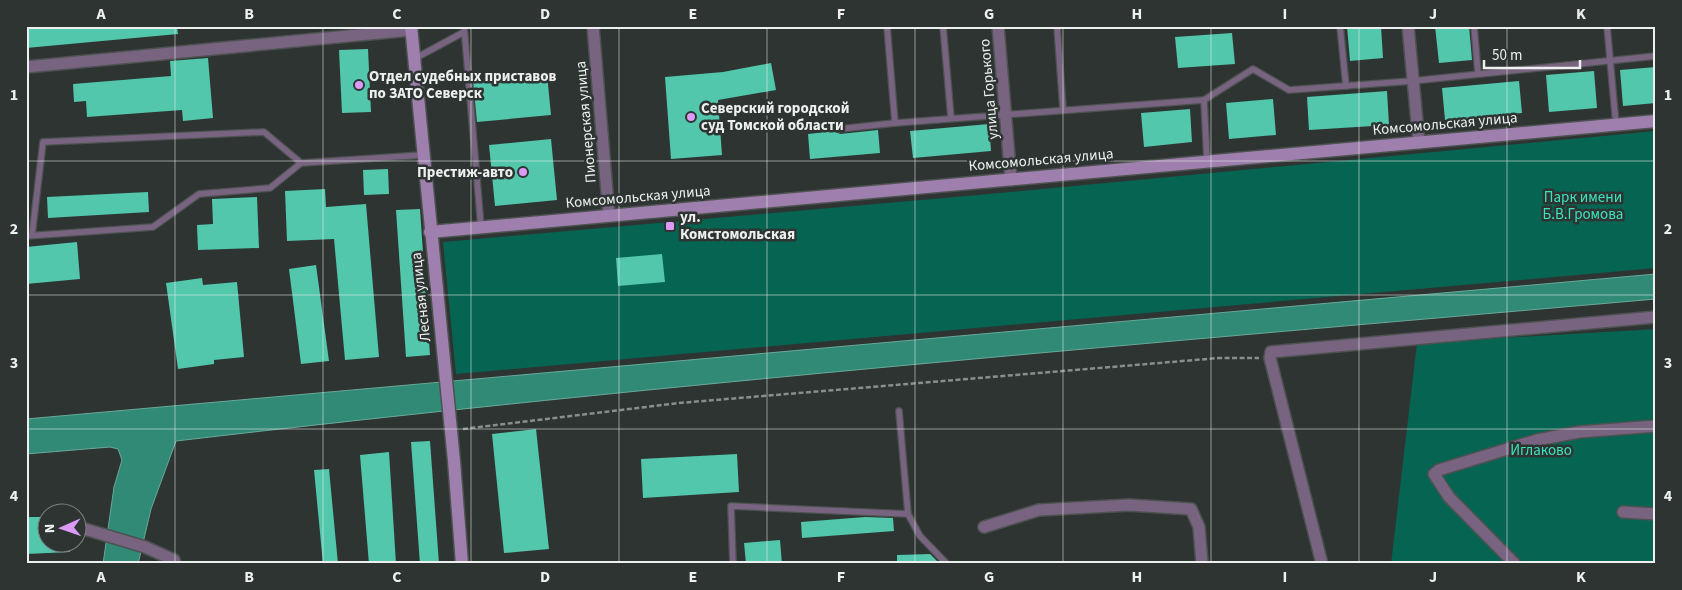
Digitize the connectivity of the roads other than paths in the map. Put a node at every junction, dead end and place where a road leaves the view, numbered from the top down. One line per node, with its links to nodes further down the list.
1 (593, 26): 32 (street, Пионерская улица)
2 (887, 26): 24 (lane)
3 (943, 26): 22 (lane)
4 (998, 26): 21 (street, улица Горького)
5 (1057, 26): 20 (lane)
6 (1340, 26): 18 (lane)
7 (1408, 26): 17 (street)
8 (1474, 26): 16 (lane)
9 (1607, 26): 14 (lane)
10 (411, 28): 13 (main road, Лесная улица); 15 (street)
11 (464, 29): 13 (lane); 33 (lane)
12 (1656, 56): 14 (lane)
13 (414, 58): 28 (main road, Лесная улица)
14 (1610, 61): 16 (lane); 25 (lane)
15 (26, 67)
16 (1478, 73): 17 (lane)
17 (1412, 81): 18 (lane); 27 (street)
18 (1346, 86): 19 (lane)
19 (1204, 100): 20 (lane); 29 (lane)
20 (1063, 109): 21 (lane)
21 (1006, 114): 22 (lane); 31 (street, улица Горького)
22 (951, 118): 24 (lane)
23 (1656, 121): 25 (main road, Комсомольская улица)
24 (895, 123): 26 (lane)
25 (1616, 125): 27 (main road, Комсомольская улица)
26 (839, 129)
27 (1419, 144): 29 (main road, Комсомольская улица)
28 (423, 155): 30 (lane); 34 (main road, Лесная улица)
29 (1207, 161): 31 (main road, Комсомольская улица)
30 (301, 163): 35 (lane); 35 (lane)
31 (1011, 180): 32 (main road, Комсомольская улица)
32 (610, 216): 33 (main road, Комсомольская улица)
33 (480, 227): 34 (main road, Комсомольская улица)
34 (430, 232): 45 (main road, Лесная улица)
35 (29, 235)
36 (1656, 317): 49 (street)
37 (899, 412): 40 (lane)
38 (1656, 426): 50 (street)
39 (1623, 512): 41 (street)
40 (908, 514): 46 (lane); 47 (lane)
41 (1656, 514)
42 (984, 527): 48 (street)
43 (88, 530): 44 (street)
44 (175, 564)
45 (462, 564)
46 (733, 564)
47 (947, 564)
48 (1202, 564)
49 (1322, 564)
50 (1515, 564)

